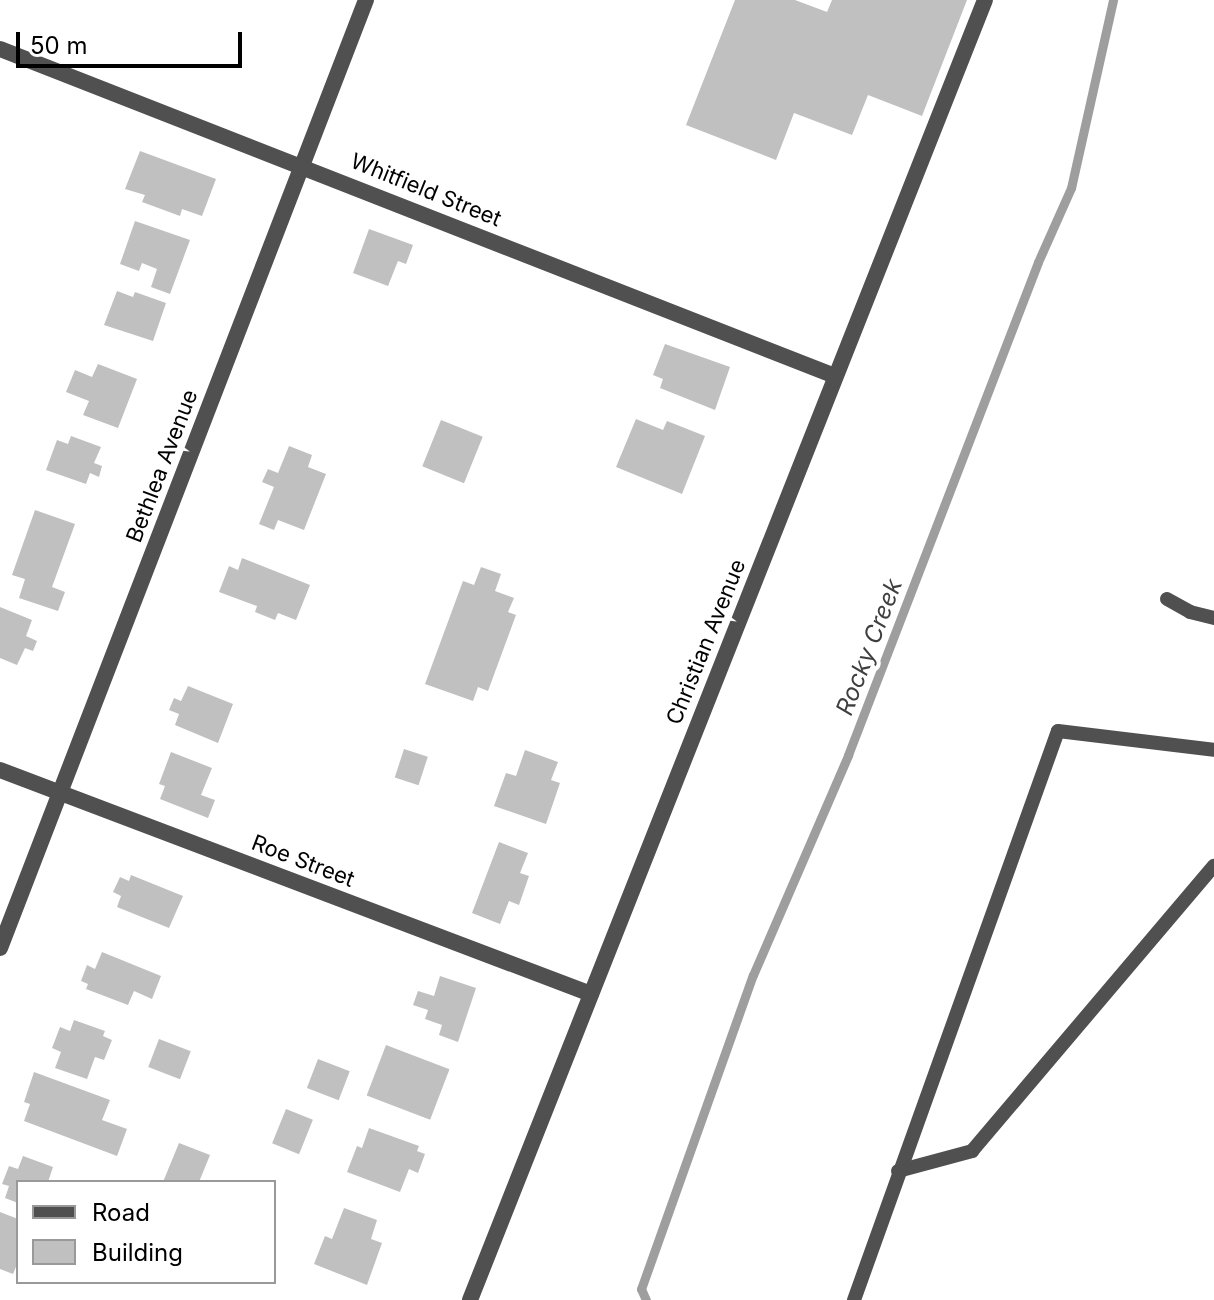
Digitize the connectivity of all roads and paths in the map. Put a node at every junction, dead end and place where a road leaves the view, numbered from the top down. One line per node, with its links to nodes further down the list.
1 (366, 0): 4 (street, Bethlea Avenue)
2 (985, 0): 5 (street, Christian Avenue)
3 (0, 49): 4 (street, Whitfield Street)
4 (302, 164): 5 (street, Whitfield Street); 10 (street, Bethlea Avenue)
5 (835, 376): 13 (street, Christian Avenue)
6 (1167, 599): 7 (lane)
7 (1214, 618)
8 (1214, 750): 14 (lane)
9 (0, 770): 10 (street, Roe Street)
10 (60, 792): 12 (street, Bethlea Avenue); 13 (street, Roe Street)
11 (1214, 866): 14 (lane)
12 (0, 948)
13 (591, 994): 15 (street, Christian Avenue)
14 (898, 1171): 16 (lane)
15 (470, 1300)
16 (854, 1300)

